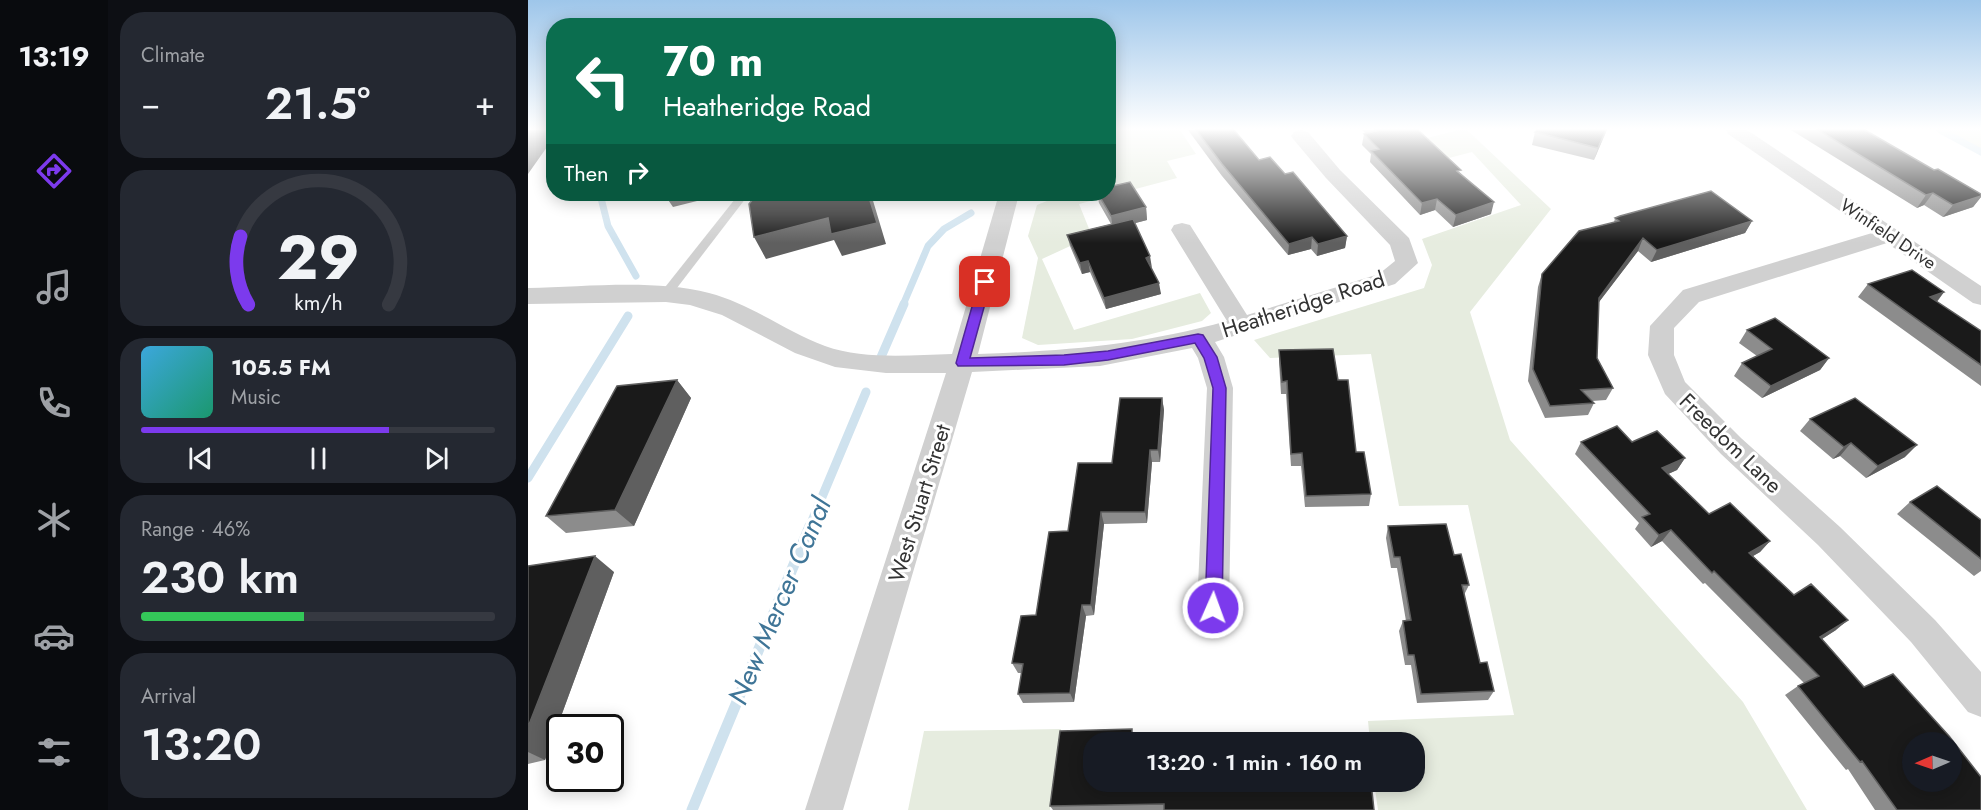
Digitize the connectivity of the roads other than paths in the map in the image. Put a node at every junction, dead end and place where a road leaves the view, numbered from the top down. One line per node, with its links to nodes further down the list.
1 (1328, 168): 10 (street, Heatheridge Road)
2 (1791, 168): 6 (street, Winfield Drive)
3 (739, 201): 7 (lane)
4 (1007, 201): 12 (street, West Stuart Street)
5 (1182, 230): 10 (street)
6 (1890, 235): 9 (street, Winfield Drive); 14 (street, Freedom Lane)
7 (666, 294): 8 (street, Heatheridge Road); 12 (street, Heatheridge Road)
8 (528, 296)
9 (1981, 297)
10 (1241, 325): 11 (street, Heatheridge Road)
11 (1198, 338): 12 (street, Heatheridge Road); 13 (street)
12 (962, 363): 15 (street, West Stuart Street)
13 (1213, 608)
14 (1981, 699)
15 (824, 810)

